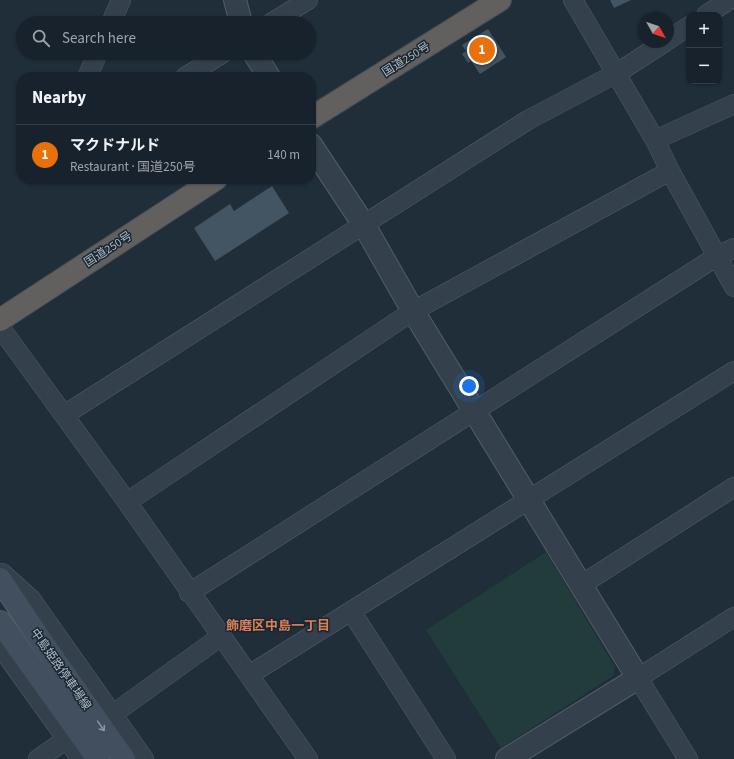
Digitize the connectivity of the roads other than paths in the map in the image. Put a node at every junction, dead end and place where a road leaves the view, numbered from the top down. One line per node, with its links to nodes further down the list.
1 (121, 0): 8 (street)
2 (235, 0): 9 (street)
3 (308, 0): 10 (street)
4 (500, 0): 22 (highway, 国道250号)
5 (573, 0): 20 (street)
6 (729, 0): 7 (street)
7 (711, 12)
8 (114, 16)
9 (239, 16)
10 (282, 16)
11 (686, 28): 12 (street)
12 (674, 36)
13 (656, 48): 20 (street)
14 (95, 60): 17 (street)
15 (212, 60): 18 (street)
16 (258, 60): 19 (street)
17 (89, 72)
18 (193, 72)
19 (266, 72)
20 (617, 73): 23 (street); 27 (street)
21 (734, 104): 23 (street)
22 (316, 115)
23 (655, 140): 25 (street)
24 (316, 153): 27 (street)
25 (670, 171): 29 (street); 31 (street)
26 (208, 184): 32 (highway, 国道250号)
27 (364, 225): 31 (street); 36 (street)
28 (734, 248): 29 (street)
29 (716, 257): 30 (street); 35 (street)
30 (734, 287)
31 (414, 311): 35 (street); 39 (street)
32 (0, 320)
33 (0, 327): 36 (street)
34 (734, 371): 38 (street)
35 (475, 411): 38 (street); 43 (street)
36 (64, 415): 39 (street)
37 (734, 487): 42 (street)
38 (529, 499): 42 (street); 44 (street)
39 (127, 502): 43 (street)
40 (0, 571): 51 (street)
41 (0, 579): 56 (main road, 中島姫路停車場線, one-way to 56)
42 (582, 585): 50 (street)
43 (190, 593): 47 (street)
44 (351, 611): 49 (street); 59 (street)
45 (734, 617): 50 (street)
46 (0, 622): 55 (main road, 中島姫路停車場線)
47 (220, 637): 49 (street); 51 (street)
48 (0, 646): 52 (street)
49 (249, 675): 58 (street)
50 (638, 678): 60 (street); 61 (street)
51 (112, 714): 57 (street)
52 (67, 739): 53 (street); 54 (street)
53 (38, 759)
54 (82, 759)
55 (98, 759)
56 (124, 759)
57 (144, 759)
58 (308, 759)
59 (446, 759)
60 (507, 759)
61 (688, 759)

